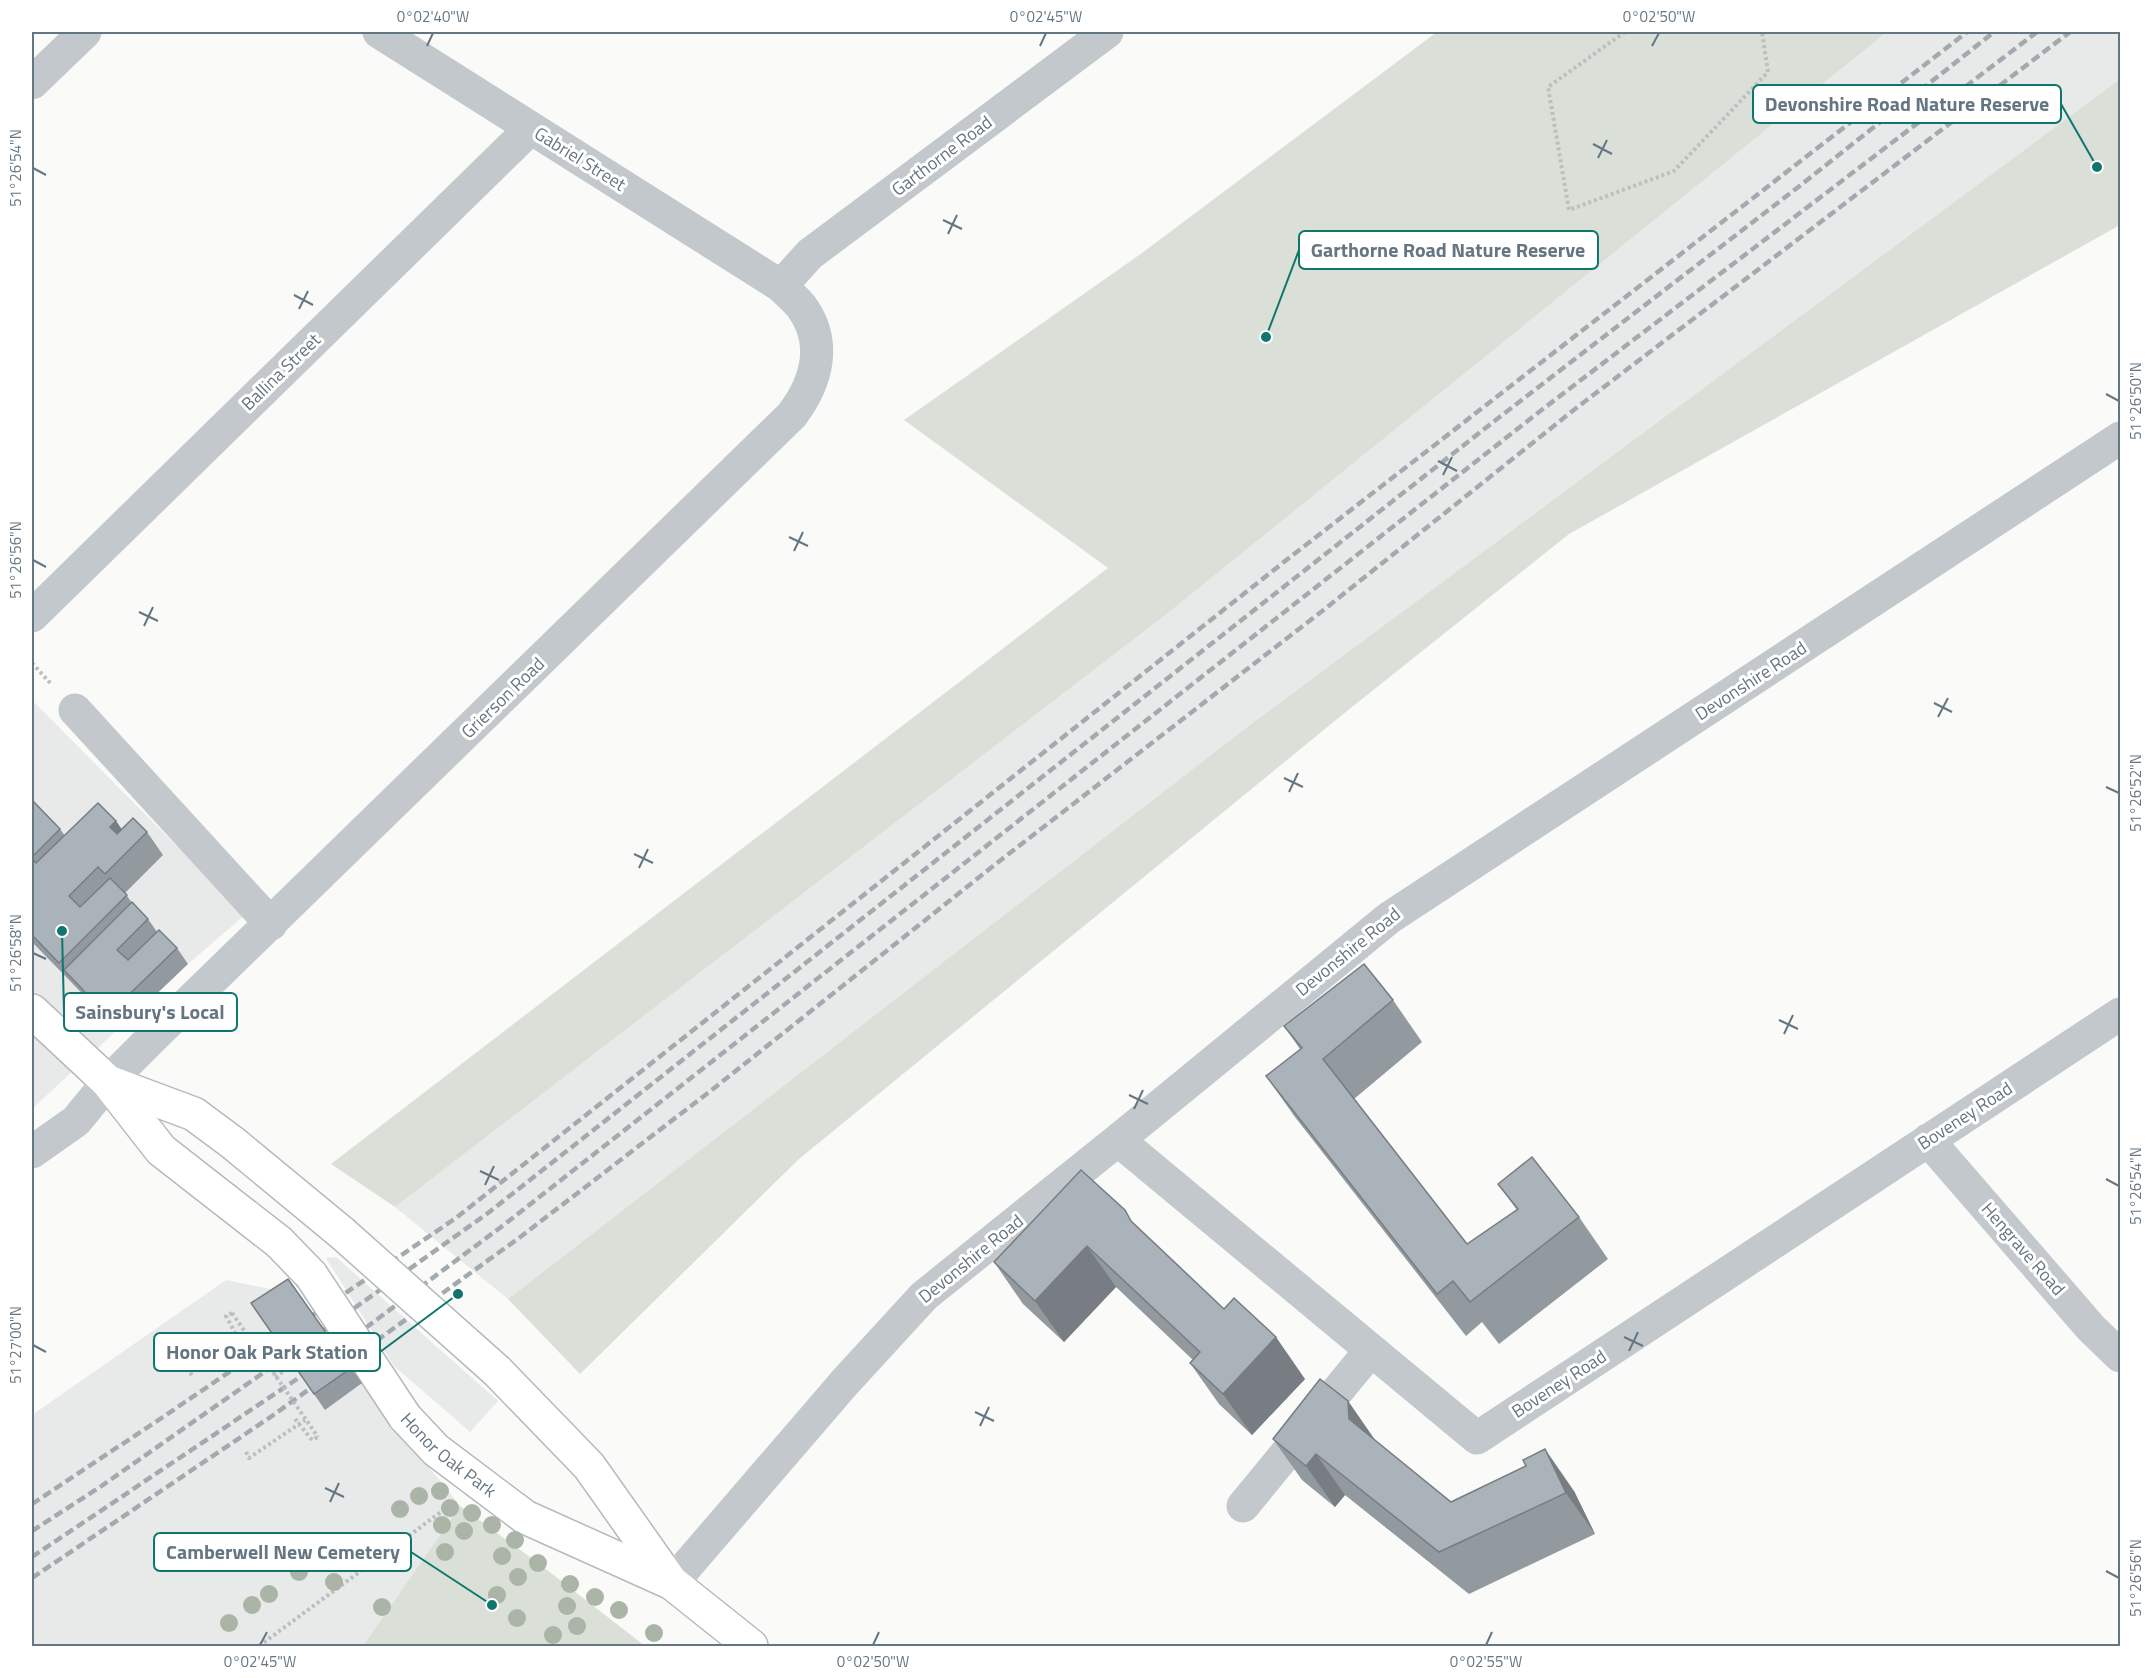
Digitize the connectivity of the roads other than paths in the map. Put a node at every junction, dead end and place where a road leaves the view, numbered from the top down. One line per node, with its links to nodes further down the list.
1 (85, 32): 4 (street)
2 (379, 32): 5 (street, Gabriel Street)
3 (1085, 37): 6 (street, Garthorne Road)
4 (32, 83)
5 (531, 128): 6 (street, Gabriel Street); 8 (street, Ballina Street)
6 (781, 286): 10 (street, Grierson Road)
7 (2121, 438): 14 (street, Devonshire Road)
8 (32, 616)
9 (75, 710): 10 (street)
10 (271, 924): 13 (street, Grierson Road)
11 (32, 1011): 13 (main road, Honor Oak Park)
12 (2121, 1014): 15 (street, Boveney Road)
13 (108, 1082): 16 (street, Grierson Road); 20 (main road, Honor Oak Park, bridge); 20 (main road, Honor Oak Park, bridge)
14 (1118, 1140): 17 (street, Boveney Road); 20 (street, Devonshire Road)
15 (1928, 1140): 17 (street, Boveney Road); 18 (street, Hengrave Road)
16 (41, 1145)
17 (1371, 1350): 19 (street)
18 (2121, 1356)
19 (1242, 1506)
20 (672, 1583): 21 (main road, Honor Oak Park)
21 (751, 1647)

